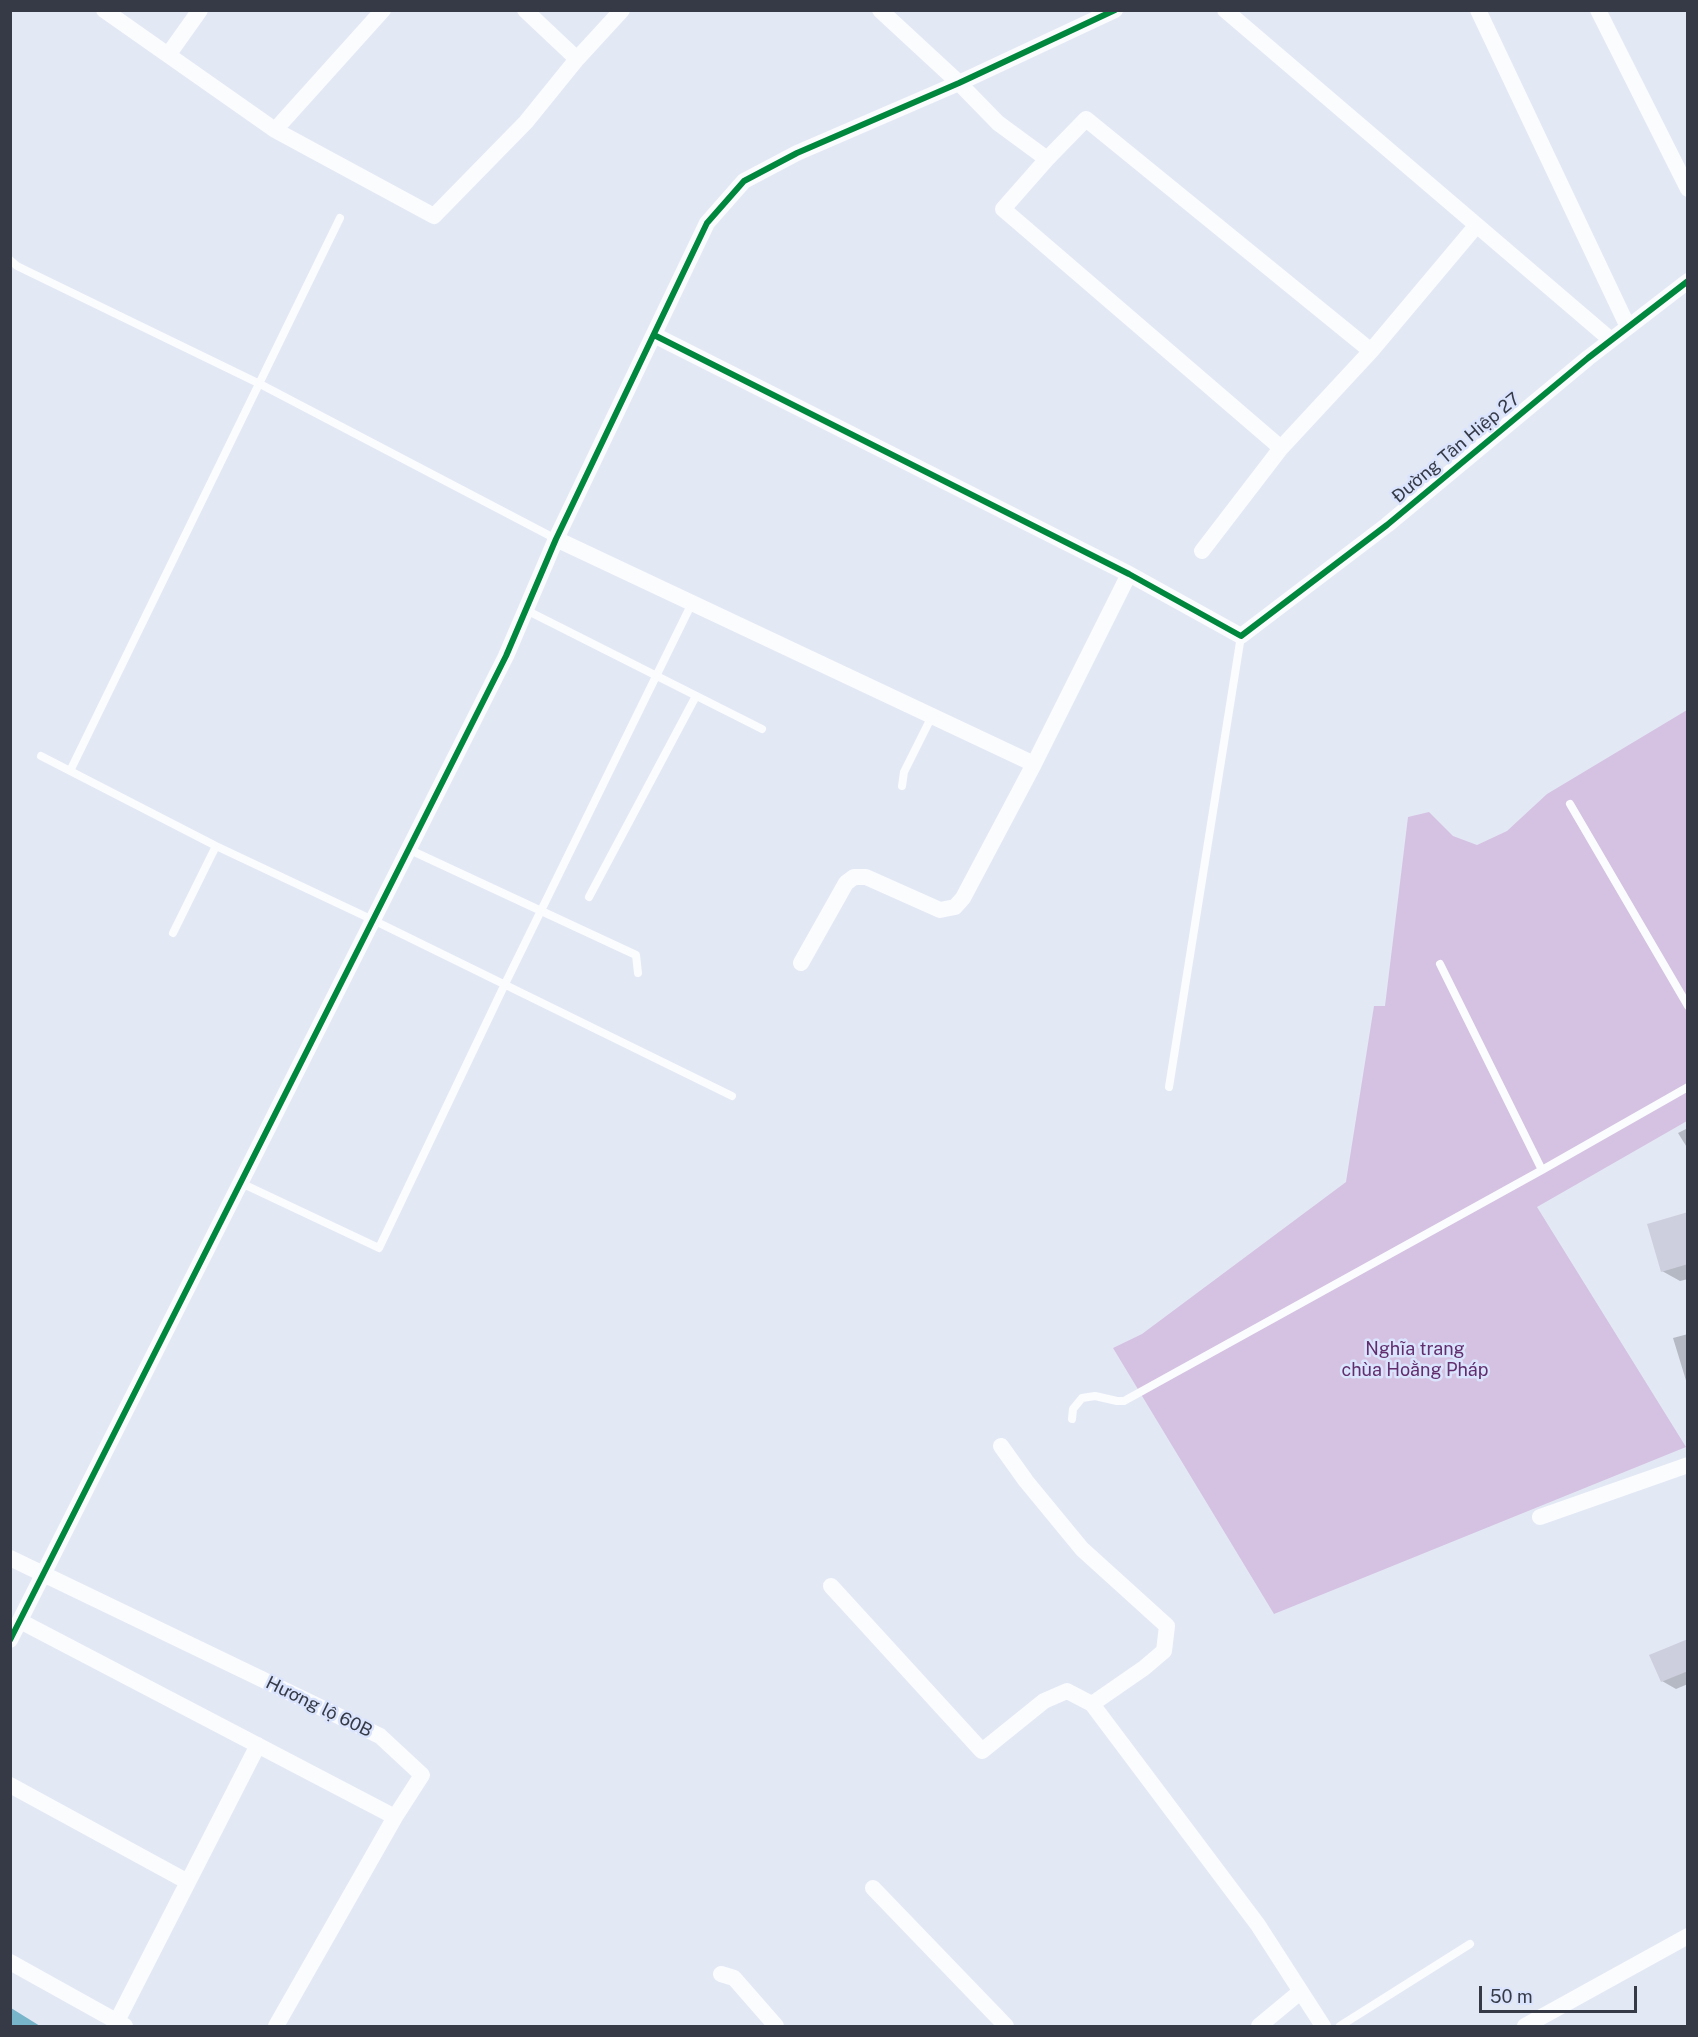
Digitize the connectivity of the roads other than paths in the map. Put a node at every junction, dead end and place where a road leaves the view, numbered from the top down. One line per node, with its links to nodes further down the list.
1 (104, 10): 11 (street)
2 (200, 10): 11 (street)
3 (383, 10): 14 (street)
4 (525, 10): 12 (street)
5 (622, 10): 12 (street)
6 (880, 10): 13 (street)
7 (1115, 10): 13 (street)
8 (1225, 10): 18 (street)
9 (1478, 10): 21 (street)
10 (1598, 10): 16 (street)
11 (168, 55): 14 (street)
12 (577, 58): 14 (street)
13 (959, 83): 15 (street); 22 (street)
14 (275, 130)
15 (1047, 159): 24 (street); 26 (street)
16 (1688, 189)
17 (340, 218): 25 (lane)
18 (1476, 226): 23 (street); 24 (street)
19 (10, 260): 25 (lane)
20 (1688, 281): 21 (street, Đường Tân Hiệp 27)
21 (1628, 327): 23 (street, Đường Tân Hiệp 27)
22 (654, 335): 27 (street); 29 (street)
23 (1611, 340): 32 (street, Đường Tân Hiệp 27)
24 (1371, 351): 26 (street)
25 (260, 384): 27 (lane); 39 (lane)
26 (1281, 448): 28 (street)
27 (556, 539): 30 (street); 31 (street)
28 (1202, 551)
29 (1130, 574): 32 (street); 38 (street)
30 (692, 603): 33 (lane); 35 (street)
31 (526, 610): 33 (lane); 43 (street)
32 (1241, 636): 53 (lane)
33 (656, 675): 34 (lane); 45 (lane)
34 (696, 696): 36 (lane); 44 (lane)
35 (932, 717): 38 (street); 40 (lane)
36 (762, 729)
37 (40, 756): 39 (lane)
38 (1034, 764): 48 (street)
39 (70, 771): 42 (lane)
40 (902, 786)
41 (1570, 804): 52 (lane)
42 (216, 846): 46 (lane); 47 (lane)
43 (408, 849): 45 (lane); 46 (street)
44 (589, 897)
45 (541, 910): 50 (lane); 51 (lane)
46 (373, 920): 51 (lane); 57 (street)
47 (173, 933)
48 (801, 963)
49 (1440, 964): 56 (lane)
50 (638, 973)
51 (504, 986): 55 (lane); 57 (lane)
52 (1688, 1006)
53 (1169, 1087)
54 (1688, 1087): 56 (lane)
55 (732, 1096)
56 (1542, 1170): 58 (lane)
57 (241, 1184): 63 (street)
58 (1072, 1419)
59 (1000, 1446): 67 (street)
60 (1688, 1465): 61 (street)
61 (1540, 1518)
62 (10, 1558): 63 (street)
63 (45, 1574): 65 (street); 70 (street, Hương lộ 60B)
64 (831, 1586): 67 (street)
65 (20, 1621): 66 (street); 68 (street)
66 (10, 1640)
67 (1092, 1704): 77 (street)
68 (258, 1745): 70 (street); 71 (street)
69 (10, 1785): 71 (street)
70 (395, 1817): 79 (street, Hương lộ 60B)
71 (188, 1882): 78 (street)
72 (873, 1888): 81 (street)
73 (1688, 1936): 85 (street)
74 (1470, 1944): 84 (lane)
75 (10, 1962): 78 (street)
76 (721, 1974): 80 (street)
77 (1300, 1992): 82 (street); 83 (street)
78 (122, 2024)
79 (276, 2026)
80 (776, 2026)
81 (1006, 2026)
82 (1259, 2026)
83 (1323, 2026)
84 (1340, 2026)
85 (1525, 2026)

